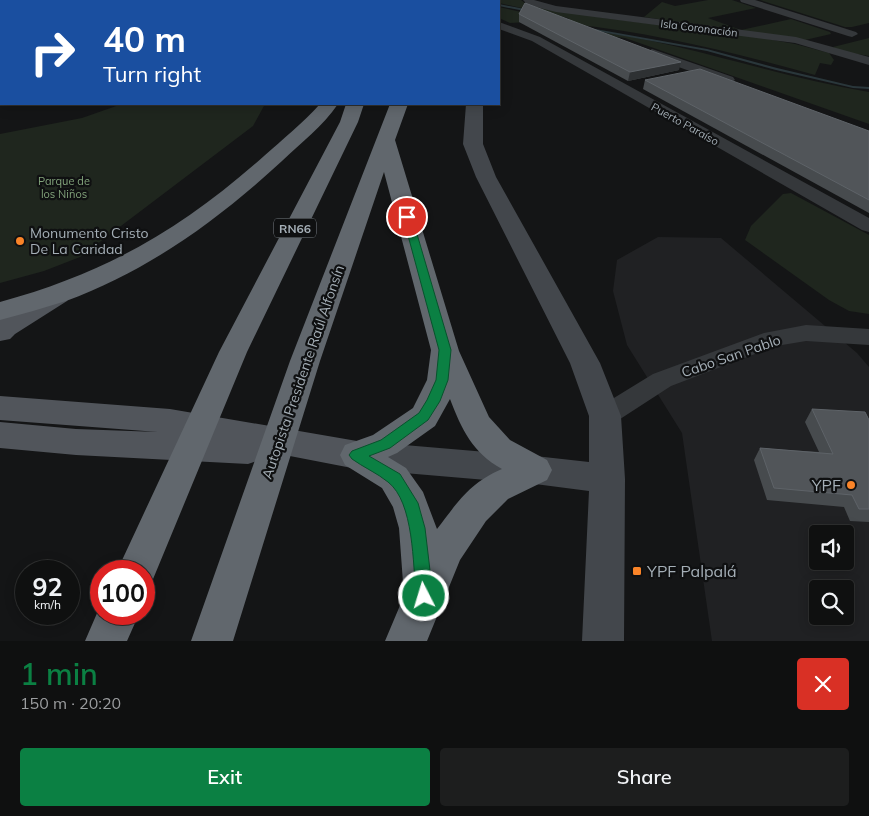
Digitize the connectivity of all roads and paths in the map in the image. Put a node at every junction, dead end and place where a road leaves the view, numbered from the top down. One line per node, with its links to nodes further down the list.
1 (528, 0): 7 (street, Isla Coronación)
2 (745, 0): 5 (street)
3 (500, 25): 13 (street, Puerto Paraíso)
4 (865, 30): 5 (street)
5 (852, 34): 7 (street)
6 (638, 48): 9 (street)
7 (823, 48): 8 (street, Isla Coronación)
8 (869, 61)
9 (704, 71): 10 (street); 12 (street)
10 (676, 77)
11 (639, 84): 13 (street)
12 (740, 85)
13 (621, 88): 19 (street, Puerto Paraíso)
14 (328, 105): 20 (highway)
15 (355, 105): 30 (highway, RN66)
16 (399, 105): 18 (highway, Autopista Presidente Raúl Alfonsín)
17 (474, 105): 25 (street)
18 (386, 141): 24 (highway); 34 (highway, Autopista Presidente Raúl Alfonsín)
19 (869, 226)
20 (58, 294): 21 (highway); 22 (main road)
21 (0, 311)
22 (0, 332)
23 (869, 337): 25 (street, Cabo San Pablo)
24 (445, 350): 27 (highway); 28 (highway)
25 (605, 416): 29 (street)
26 (4, 422): 27 (main road)
27 (356, 455): 28 (street); 31 (highway)
28 (535, 470): 29 (street); 31 (highway)
29 (608, 478): 36 (street)
30 (143, 558)
31 (424, 596): 35 (highway)
32 (113, 625): 33 (highway)
33 (106, 641)
34 (212, 641)
35 (406, 641)
36 (603, 641)

